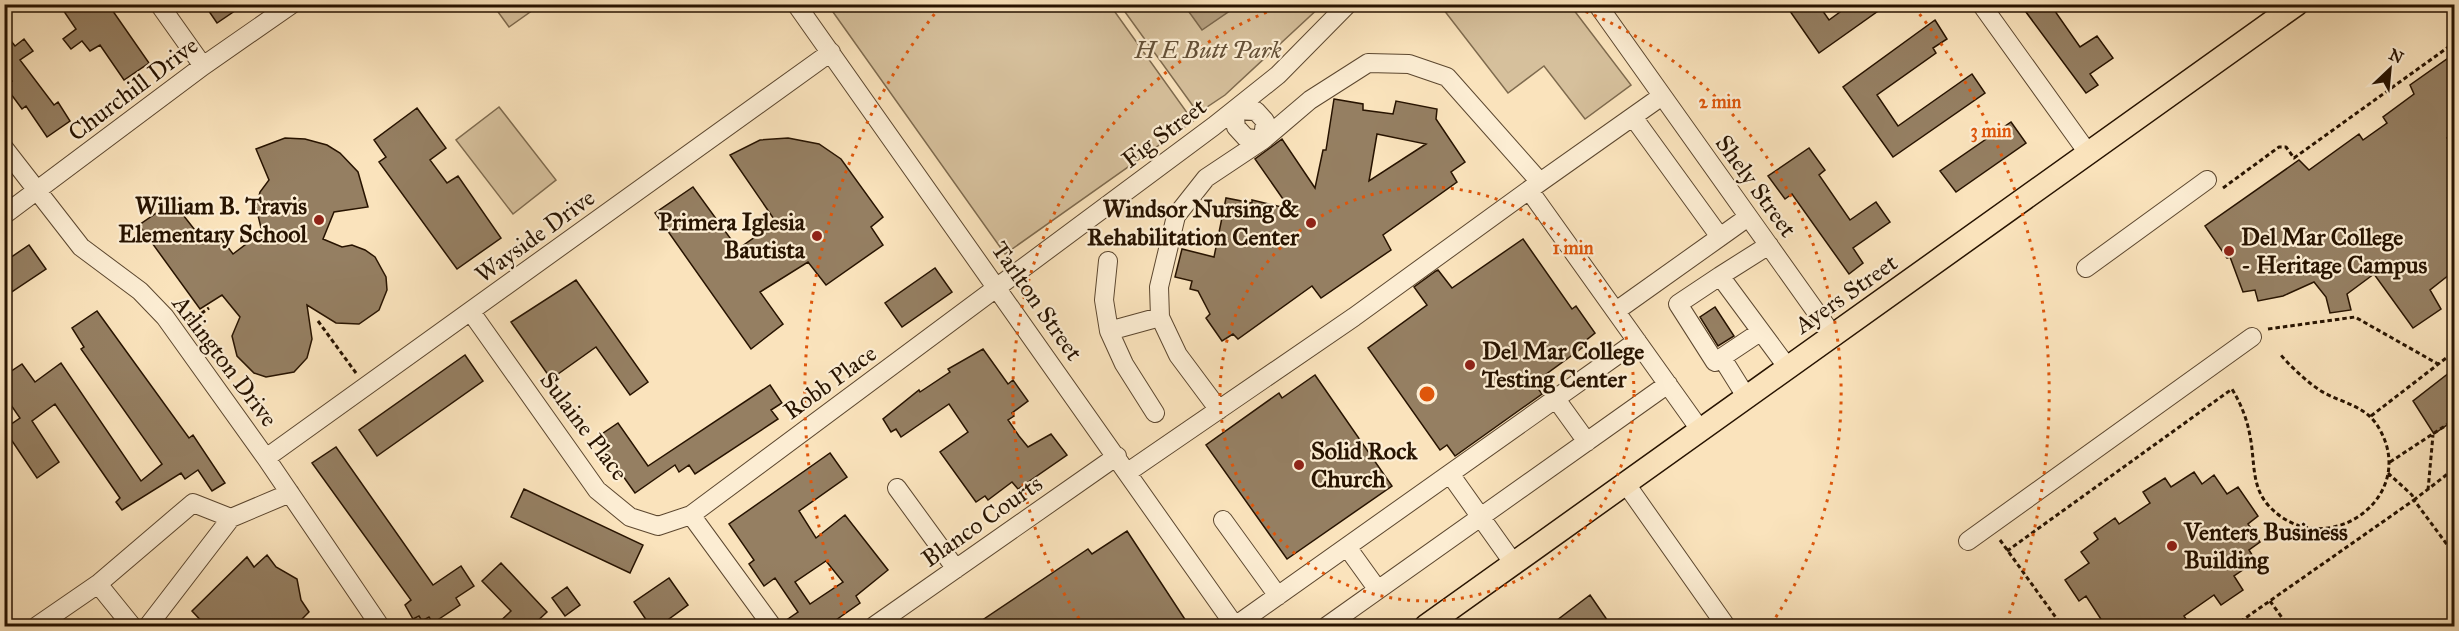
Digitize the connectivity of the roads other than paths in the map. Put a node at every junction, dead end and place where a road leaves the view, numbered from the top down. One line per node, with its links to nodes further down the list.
1 (159, 4): 9 (street)
2 (292, 4): 9 (street, Churchill Drive)
3 (796, 4): 8 (street, Tarlton Street)
4 (1348, 4): 11 (street, Fig Street)
5 (1597, 4): 10 (street, Shely Street)
6 (1981, 4): 15 (street)
7 (2296, 4): 15 (main road, Ayers Street)
8 (831, 52): 26 (street, Tarlton Street); 28 (street, Wayside Drive)
9 (203, 66): 18 (street, Churchill Drive)
10 (1662, 96): 12 (street); 20 (street, Shely Street)
11 (1234, 110): 13 (street); 26 (street, Fig Street)
12 (1633, 117): 17 (street); 21 (street)
13 (1263, 140): 17 (street); 29 (street)
14 (4, 148): 18 (street, Arlington Drive)
15 (2088, 153): 33 (main road, Ayers Street)
16 (2214, 184): 24 (street)
17 (1535, 186): 27 (street); 40 (street)
18 (36, 192): 19 (street, Churchill Drive); 45 (street, Arlington Drive)
19 (4, 214)
20 (1748, 217): 21 (street); 22 (street, Shely Street)
21 (1720, 237): 27 (street)
22 (1769, 245): 25 (street); 33 (street, Shely Street)
23 (1108, 261): 30 (street)
24 (2086, 268)
25 (1720, 276): 31 (street); 35 (street)
26 (998, 287): 44 (street, Tarlton Street); 51 (street, Robb Place)
27 (1616, 311): 34 (street)
28 (471, 312): 45 (street, Wayside Drive); 51 (street, Sulaine Place)
29 (1160, 317): 30 (street); 40 (street)
30 (1109, 331): 41 (street)
31 (1760, 332): 35 (street); 36 (street)
32 (2257, 333): 55 (street)
33 (1834, 337): 36 (main road, Ayers Street)
34 (1637, 341): 37 (street); 39 (street)
35 (1722, 358): 38 (street)
36 (1788, 368): 38 (main road, Ayers Street)
37 (1668, 384): 42 (street); 43 (street)
38 (1747, 398): 42 (main road, Ayers Street)
39 (1556, 399): 43 (street); 47 (street)
40 (1219, 410): 46 (street)
41 (1155, 412)
42 (1701, 431): 48 (main road, Ayers Street)
43 (1587, 442): 52 (street)
44 (1117, 456): 46 (street, Tarlton Street); 58 (street, Blanco Courts)
45 (266, 458): 50 (street, Arlington Drive)
46 (1128, 472): 69 (street, Tarlton Street)
47 (1450, 474): 52 (street); 56 (street)
48 (1626, 484): 57 (main road, Ayers Street); 72 (street)
49 (897, 488): 58 (street)
50 (290, 493): 53 (street); 63 (street, Arlington Drive)
51 (691, 514): 67 (street)
52 (1481, 517): 57 (street); 60 (street)
53 (231, 518): 59 (street); 66 (street)
54 (1223, 520): 61 (street)
55 (1968, 541)
56 (1347, 547): 60 (street); 61 (street)
57 (1514, 564): 71 (main road, Ayers Street)
58 (956, 569): 68 (street, Blanco Courts)
59 (98, 584): 62 (street); 65 (street)
60 (1378, 590): 70 (street)
61 (1278, 596): 69 (street)
62 (60, 620): 64 (street)
63 (378, 626)
64 (37, 627)
65 (132, 627)
66 (148, 627)
67 (772, 627)
68 (874, 627)
69 (1235, 627)
70 (1327, 627)
71 (1426, 627)
72 (1726, 627)

